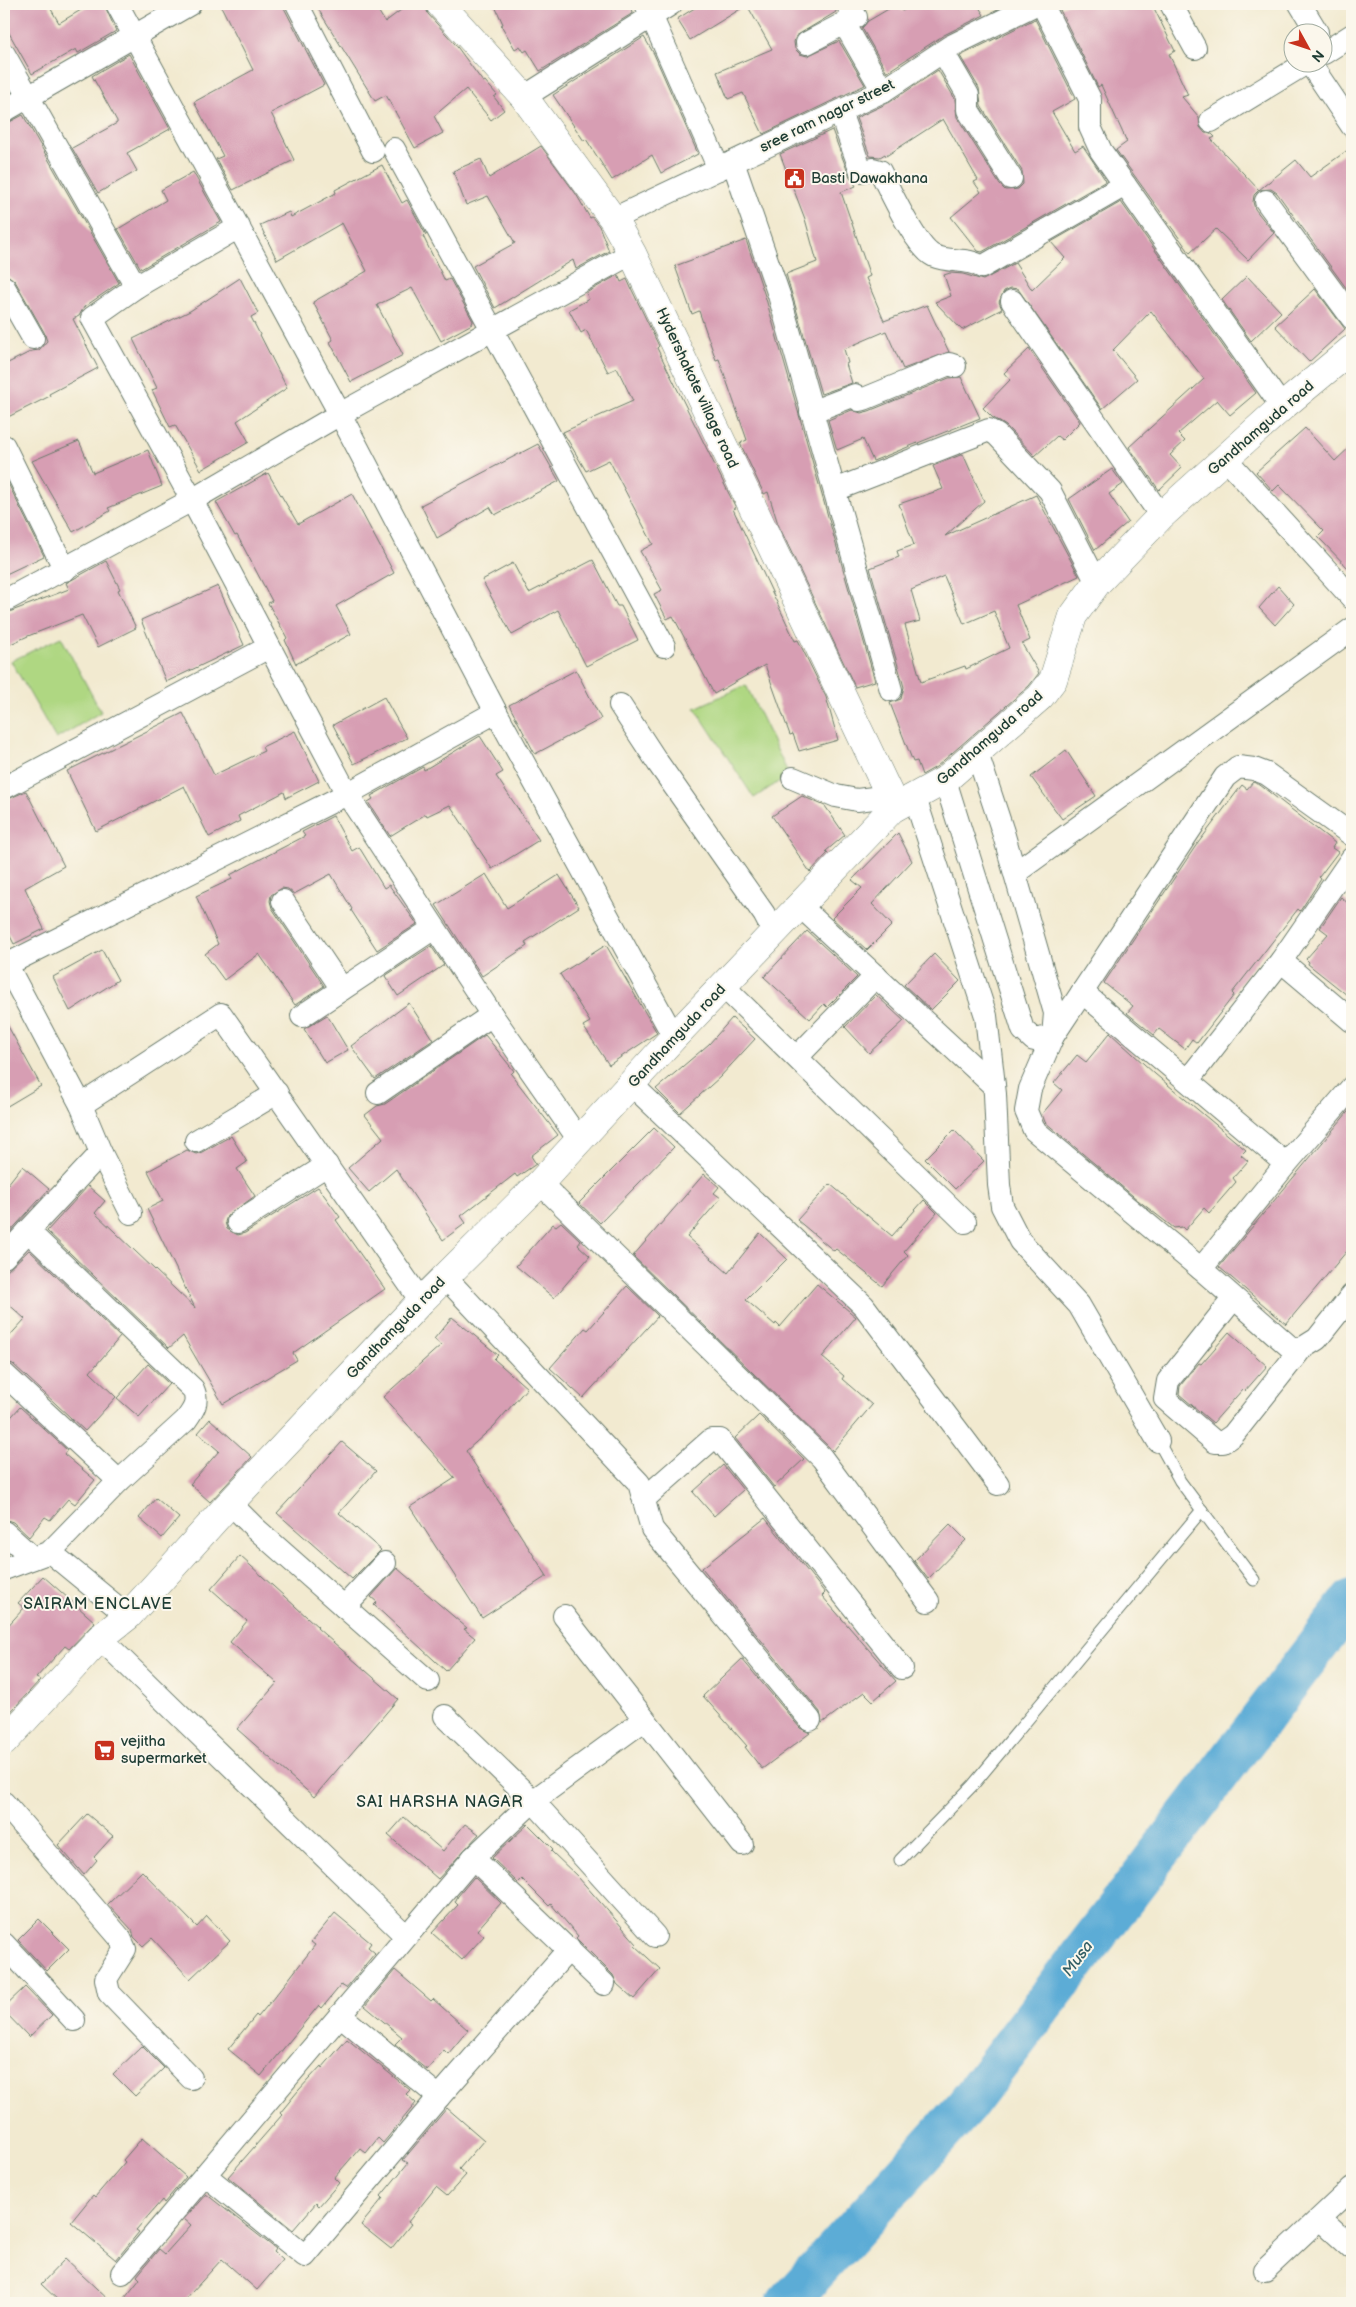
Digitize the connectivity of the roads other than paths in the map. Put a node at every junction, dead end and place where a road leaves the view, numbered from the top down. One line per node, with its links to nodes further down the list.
1 (117, 4): 13 (street)
2 (190, 4): 13 (street)
3 (297, 4): 40 (street)
4 (440, 4): 23 (street, Hydershakote village road)
5 (671, 4): 10 (street)
6 (1036, 4): 18 (street, sree ram nagar street)
7 (1042, 4): 31 (street)
8 (1171, 4): 17 (street)
9 (1300, 4): 12 (street)
10 (649, 10): 23 (street); 29 (street)
11 (846, 13): 16 (street); 22 (street)
12 (1310, 22)
13 (134, 35): 24 (street); 34 (street)
14 (1352, 35): 15 (street)
15 (1334, 41)
16 (807, 43)
17 (1195, 48)
18 (943, 52): 22 (street, sree ram nagar street); 30 (street)
19 (4, 54): 24 (street)
20 (1291, 72): 27 (street)
21 (1315, 72): 28 (street)
22 (884, 91): 26 (street, sree ram nagar street)
23 (524, 96): 33 (street, Hydershakote village road)
24 (28, 97): 25 (street); 37 (street)
25 (4, 111)
26 (840, 112): 29 (street, sree ram nagar street); 31 (street)
27 (1211, 120)
28 (1352, 126)
29 (726, 165): 33 (street, sree ram nagar street); 45 (street)
30 (1011, 178)
31 (1124, 185): 44 (street)
32 (1266, 201): 39 (street)
33 (613, 220): 35 (street, Hydershakote village road)
34 (239, 227): 37 (street); 46 (street)
35 (632, 252): 40 (street); 67 (street, Hydershakote village road)
36 (4, 287): 41 (street)
37 (136, 287): 50 (street)
38 (1012, 301): 51 (street)
39 (1352, 318)
40 (492, 332): 46 (street); 57 (street)
41 (32, 338)
42 (1349, 358): 44 (street, Gandhamguda road)
43 (955, 366): 45 (street)
44 (1282, 407): 48 (street, Gandhamguda road)
45 (811, 412): 49 (street)
46 (340, 414): 50 (street); 61 (street)
47 (4, 446): 52 (street)
48 (1225, 458): 51 (street, Gandhamguda road); 54 (street)
49 (835, 490): 53 (street); 59 (street)
50 (192, 500): 52 (street); 58 (street)
51 (1161, 516): 53 (street, Gandhamguda road)
52 (65, 570): 55 (street)
53 (1097, 583): 62 (street, Gandhamguda road)
54 (1352, 598)
55 (4, 601)
56 (1352, 629): 70 (street)
57 (664, 646)
58 (269, 648): 65 (street); 66 (street)
59 (891, 690)
60 (620, 705): 74 (street)
61 (496, 712): 66 (street); 84 (street)
62 (977, 753): 64 (street, Gandhamguda road); 70 (street)
63 (793, 778): 67 (street)
64 (945, 780): 67 (street, Gandhamguda road); 85 (street)
65 (4, 788)
66 (347, 794): 73 (street); 76 (street)
67 (899, 801): 72 (street, Gandhamguda road); 89 (street)
68 (1352, 835): 80 (street)
69 (1352, 858): 75 (street)
70 (1015, 873): 85 (street)
71 (283, 901): 79 (street)
72 (800, 906): 74 (street, Gandhamguda road); 77 (street)
73 (434, 928): 79 (street); 81 (street)
74 (774, 933): 78 (street, Gandhamguda road)
75 (1281, 961): 83 (street); 87 (street)
76 (5, 963): 93 (street)
77 (876, 976): 86 (street); 89 (street)
78 (723, 986): 84 (street, Gandhamguda road); 86 (street)
79 (342, 989): 82 (street)
80 (1082, 992): 85 (street); 87 (street)
81 (492, 1015): 91 (street); 94 (street)
82 (302, 1016)
83 (1352, 1021)
84 (674, 1036): 88 (street, Gandhamguda road)
85 (1053, 1036): 105 (street)
86 (797, 1057): 102 (street)
87 (1188, 1080): 97 (street)
88 (632, 1085): 94 (street, Gandhamguda road); 114 (street)
89 (994, 1086): 112 (street)
90 (1352, 1087): 97 (street)
91 (378, 1093)
92 (276, 1094): 93 (street); 95 (street); 98 (street)
93 (81, 1105): 96 (street)
94 (579, 1140): 99 (street, Gandhamguda road)
95 (196, 1141)
96 (101, 1153): 100 (street); 103 (street)
97 (1286, 1164): 105 (street)
98 (327, 1165): 101 (street); 109 (street)
99 (540, 1183): 106 (street, Gandhamguda road); 123 (street)
100 (131, 1214)
101 (238, 1222)
102 (965, 1222)
103 (28, 1231): 104 (street); 113 (street)
104 (4, 1257)
105 (1201, 1269): 108 (street)
106 (445, 1277): 109 (street, Gandhamguda road); 115 (street)
107 (1352, 1295): 110 (street)
108 (1233, 1299): 110 (street); 110 (street)
109 (421, 1301): 116 (street, Gandhamguda road)
110 (1301, 1349)
111 (4, 1374): 113 (street)
112 (1158, 1441): 117 (lane)
113 (119, 1481): 119 (street)
114 (998, 1484)
115 (644, 1499): 128 (street); 132 (street)
116 (230, 1503): 124 (street); 125 (street, Gandhamguda road)
117 (1202, 1510): 122 (lane); 138 (lane)
118 (4, 1532): 119 (street)
119 (41, 1555): 121 (street); 125 (street)
120 (385, 1563): 124 (street)
121 (4, 1569)
122 (1254, 1580)
123 (928, 1601)
124 (344, 1607): 129 (street)
125 (128, 1616): 127 (street, Gandhamguda road)
126 (564, 1616): 131 (street)
127 (100, 1638): 133 (street, Gandhamguda road); 139 (street)
128 (902, 1668)
129 (428, 1681)
130 (445, 1716): 134 (street)
131 (644, 1720): 134 (street); 136 (street)
132 (810, 1720)
133 (4, 1742)
134 (533, 1802): 137 (street); 140 (street)
135 (4, 1804): 146 (street)
136 (742, 1844)
137 (473, 1858): 139 (street); 142 (street)
138 (900, 1860)
139 (406, 1936): 144 (street)
140 (655, 1936)
141 (4, 1944): 145 (street)
142 (569, 1949): 143 (street); 147 (street)
143 (604, 1984)
144 (340, 2015): 147 (street); 148 (street)
145 (74, 2020)
146 (191, 2078)
147 (439, 2097): 148 (street)
148 (205, 2175): 153 (street)
149 (1352, 2188): 150 (street)
150 (1320, 2219): 151 (street); 152 (street)
151 (1352, 2248)
152 (1266, 2270)
153 (122, 2273)

